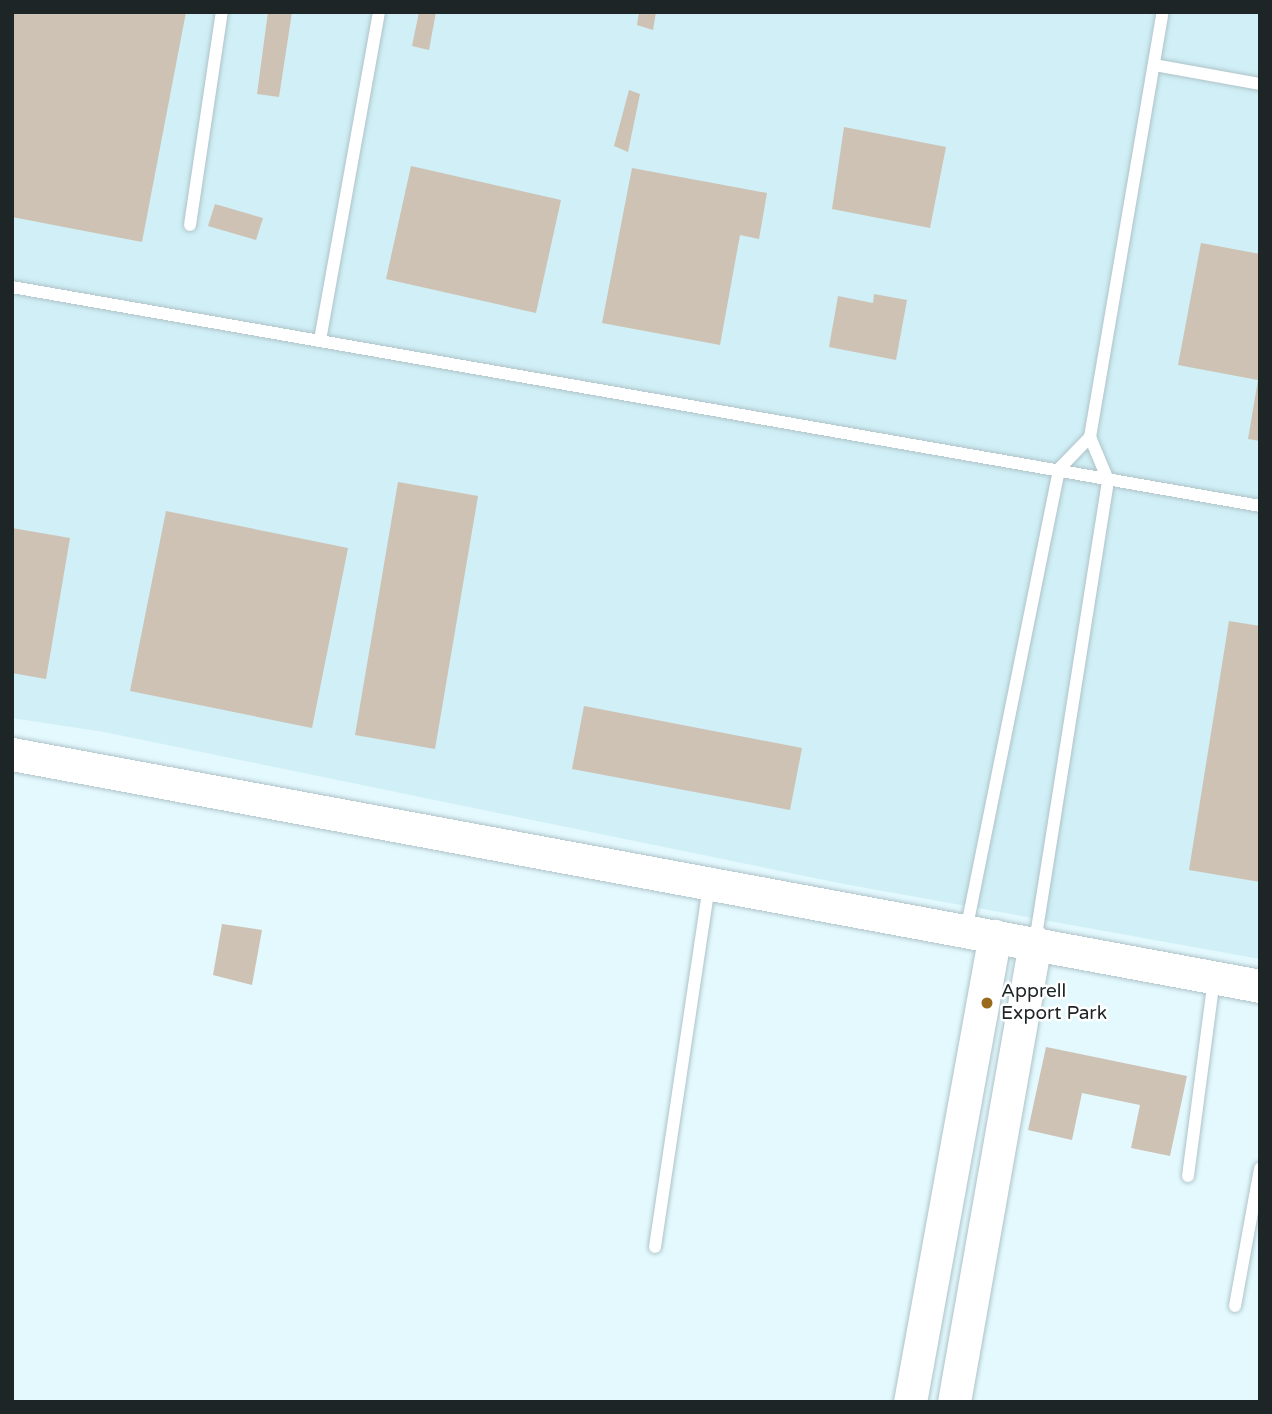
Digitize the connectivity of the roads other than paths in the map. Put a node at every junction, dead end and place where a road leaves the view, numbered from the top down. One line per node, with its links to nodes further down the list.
1 (222, 12): 6 (lane)
2 (379, 12): 8 (lane)
3 (1163, 12): 4 (lane)
4 (1154, 65): 5 (lane); 9 (lane)
5 (1260, 84)
6 (190, 225)
7 (12, 287): 8 (lane)
8 (320, 340): 10 (lane)
9 (1090, 438): 10 (lane); 11 (lane)
10 (1059, 469): 11 (lane); 15 (lane)
11 (1108, 480): 12 (lane); 16 (lane)
12 (1260, 506)
13 (12, 754): 14 (main road)
14 (709, 884): 15 (main road); 21 (lane)
15 (980, 933): 16 (main road); 23 (main road)
16 (1035, 942): 17 (main road); 24 (main road)
17 (1214, 977): 18 (main road); 20 (lane)
18 (1260, 986)
19 (1260, 1168): 22 (lane)
20 (1188, 1176)
21 (655, 1247)
22 (1235, 1306)
23 (910, 1402)
24 (954, 1402)

